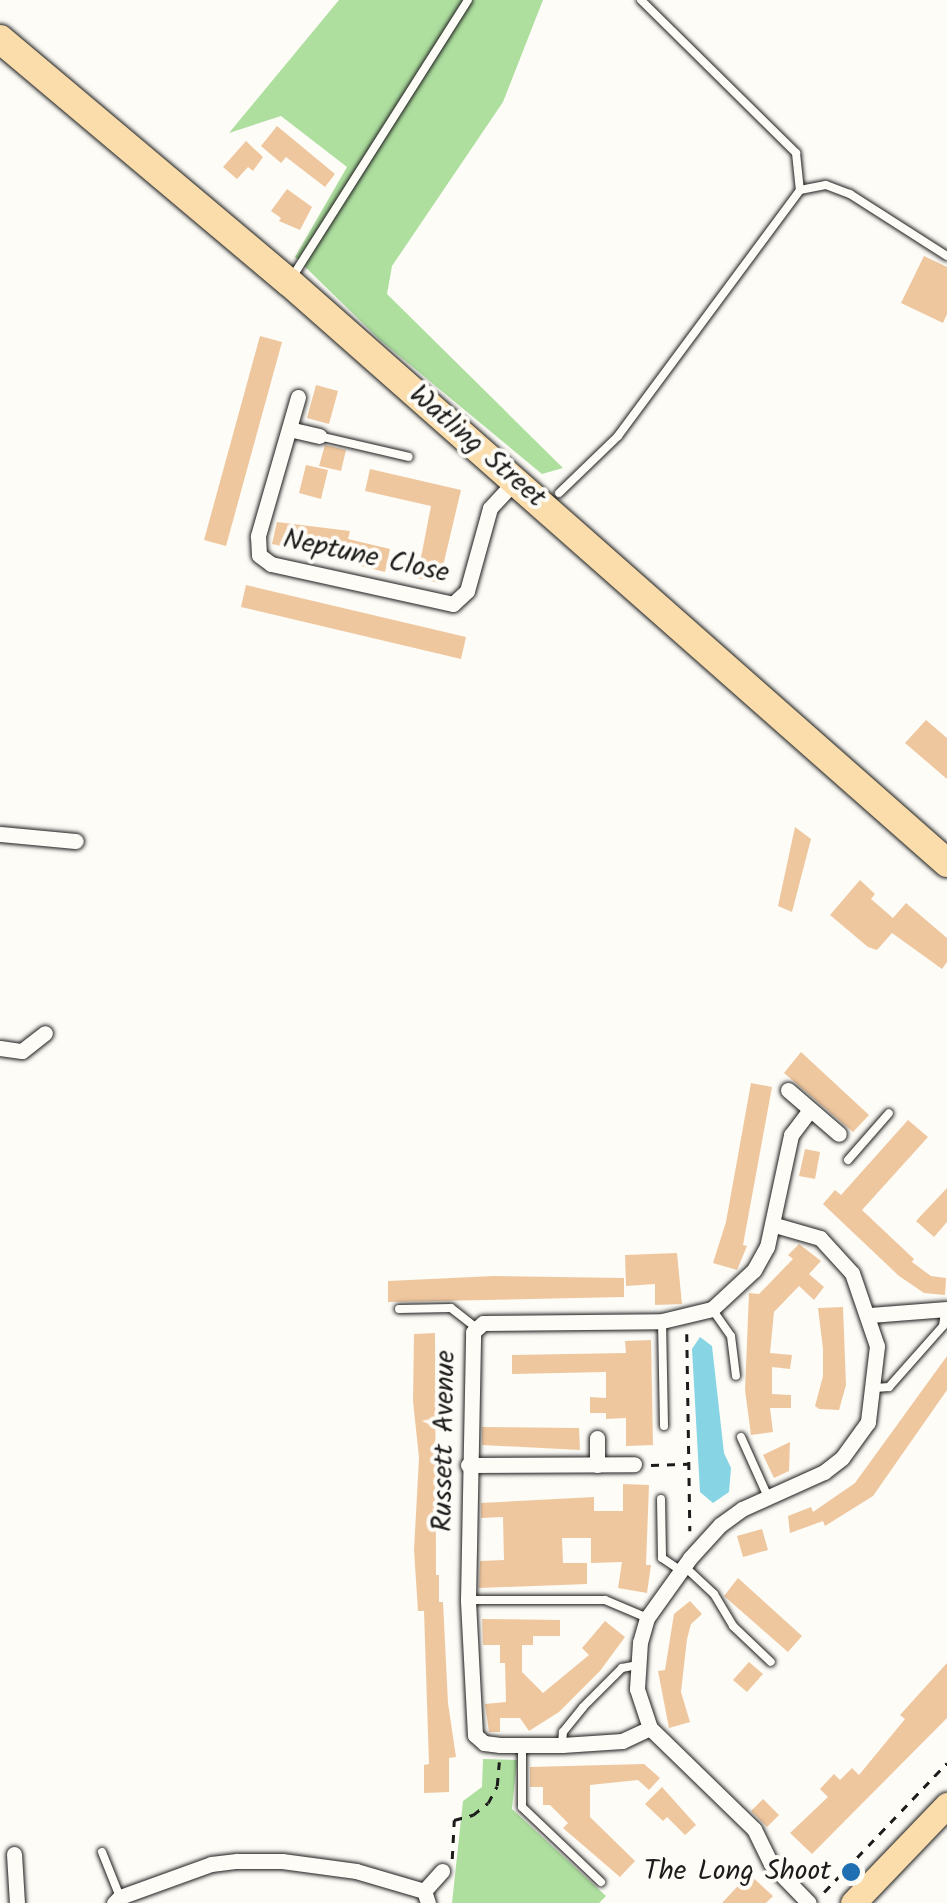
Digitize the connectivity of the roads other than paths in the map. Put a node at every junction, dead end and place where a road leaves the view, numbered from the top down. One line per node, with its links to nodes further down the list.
1 (468, 0): 6 (lane)
2 (641, 0): 4 (lane)
3 (0, 40): 6 (highway, Watling Street)
4 (800, 190): 5 (lane); 12 (lane)
5 (947, 256)
6 (289, 282): 11 (highway, Watling Street)
7 (298, 397): 8 (street, Neptune Close)
8 (289, 429): 9 (street); 11 (street, Neptune Close)
9 (319, 436): 10 (lane)
10 (409, 456)
11 (516, 480): 15 (highway, Watling Street)
12 (559, 492)
13 (0, 834): 14 (street)
14 (76, 841)
15 (947, 862)
16 (45, 1033): 17 (street)
17 (0, 1048)
18 (788, 1090): 19 (street)
19 (810, 1110): 21 (street); 24 (street, Russett Avenue)
20 (889, 1113): 22 (lane)
21 (839, 1134): 22 (lane)
22 (856, 1148): 23 (lane)
23 (848, 1160)
24 (775, 1225): 26 (street, Russett Avenue); 28 (street)
25 (399, 1309): 30 (lane)
26 (712, 1309): 29 (street, Russett Avenue); 31 (lane)
27 (946, 1309): 28 (street); 32 (lane)
28 (870, 1315): 32 (street)
29 (662, 1321): 30 (street, Russett Avenue); 33 (lane)
30 (477, 1328): 37 (street, Russett Avenue)
31 (736, 1376)
32 (875, 1388): 39 (street)
33 (664, 1426)
34 (596, 1438): 38 (street)
35 (741, 1438): 39 (lane)
36 (634, 1464): 38 (street)
37 (468, 1465): 38 (street); 42 (street, Russett Avenue)
38 (598, 1466)
39 (768, 1497): 41 (street)
40 (662, 1500): 41 (lane)
41 (685, 1565): 43 (street); 44 (lane)
42 (468, 1600): 43 (lane); 47 (street, Russett Avenue)
43 (647, 1618): 45 (street)
44 (770, 1662)
45 (637, 1665): 46 (street); 48 (lane)
46 (650, 1728): 48 (street); 56 (street)
47 (522, 1745): 48 (street); 53 (lane)
48 (562, 1746)
49 (947, 1806): 59 (main road)
50 (102, 1852): 57 (lane)
51 (14, 1854): 54 (street)
52 (446, 1872): 55 (street)
53 (601, 1882)
54 (7, 1884): 58 (street)
55 (426, 1897): 57 (street)
56 (815, 1899)
57 (117, 1900)
58 (16, 1903)
59 (852, 1903)

